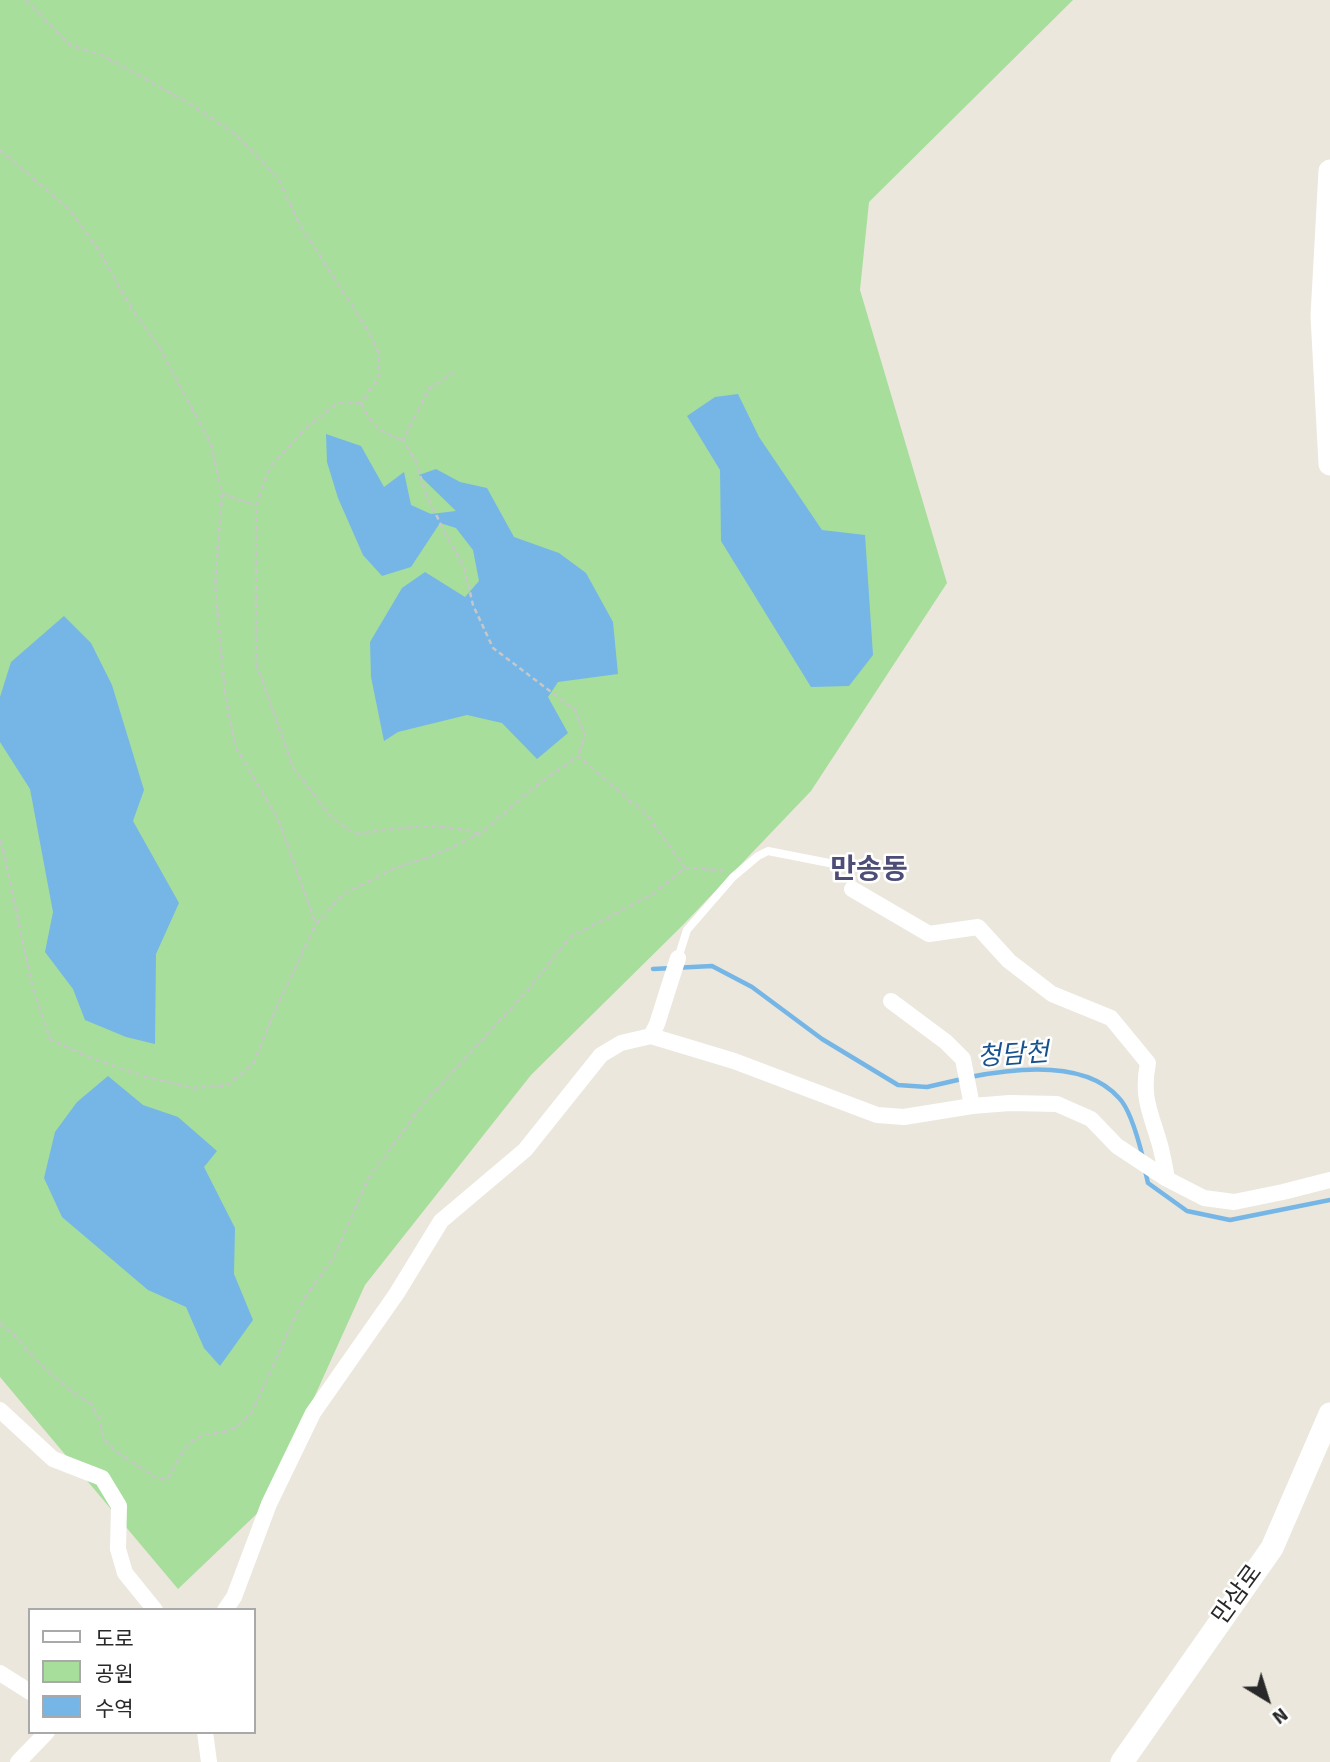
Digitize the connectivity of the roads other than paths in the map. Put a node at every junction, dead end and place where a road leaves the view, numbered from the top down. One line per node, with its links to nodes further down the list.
1 (1330, 171): 2 (street)
2 (1329, 199): 3 (street)
3 (1329, 430): 4 (street)
4 (1330, 464)
5 (829, 863): 7 (lane)
6 (852, 889): 11 (street)
7 (678, 958): 9 (street)
8 (891, 1001): 10 (street)
9 (651, 1036): 10 (street); 17 (street)
10 (972, 1106): 11 (street)
11 (1160, 1175): 12 (street)
12 (1330, 1180)
13 (0, 1410): 15 (street)
14 (1330, 1414): 24 (street, 만삼로)
15 (6, 1427): 16 (street)
16 (153, 1608)
17 (226, 1608)
18 (0, 1673): 19 (street)
19 (28, 1691)
20 (45, 1734): 22 (street)
21 (205, 1734): 23 (street)
22 (18, 1762)
23 (209, 1762)
24 (1122, 1762)

